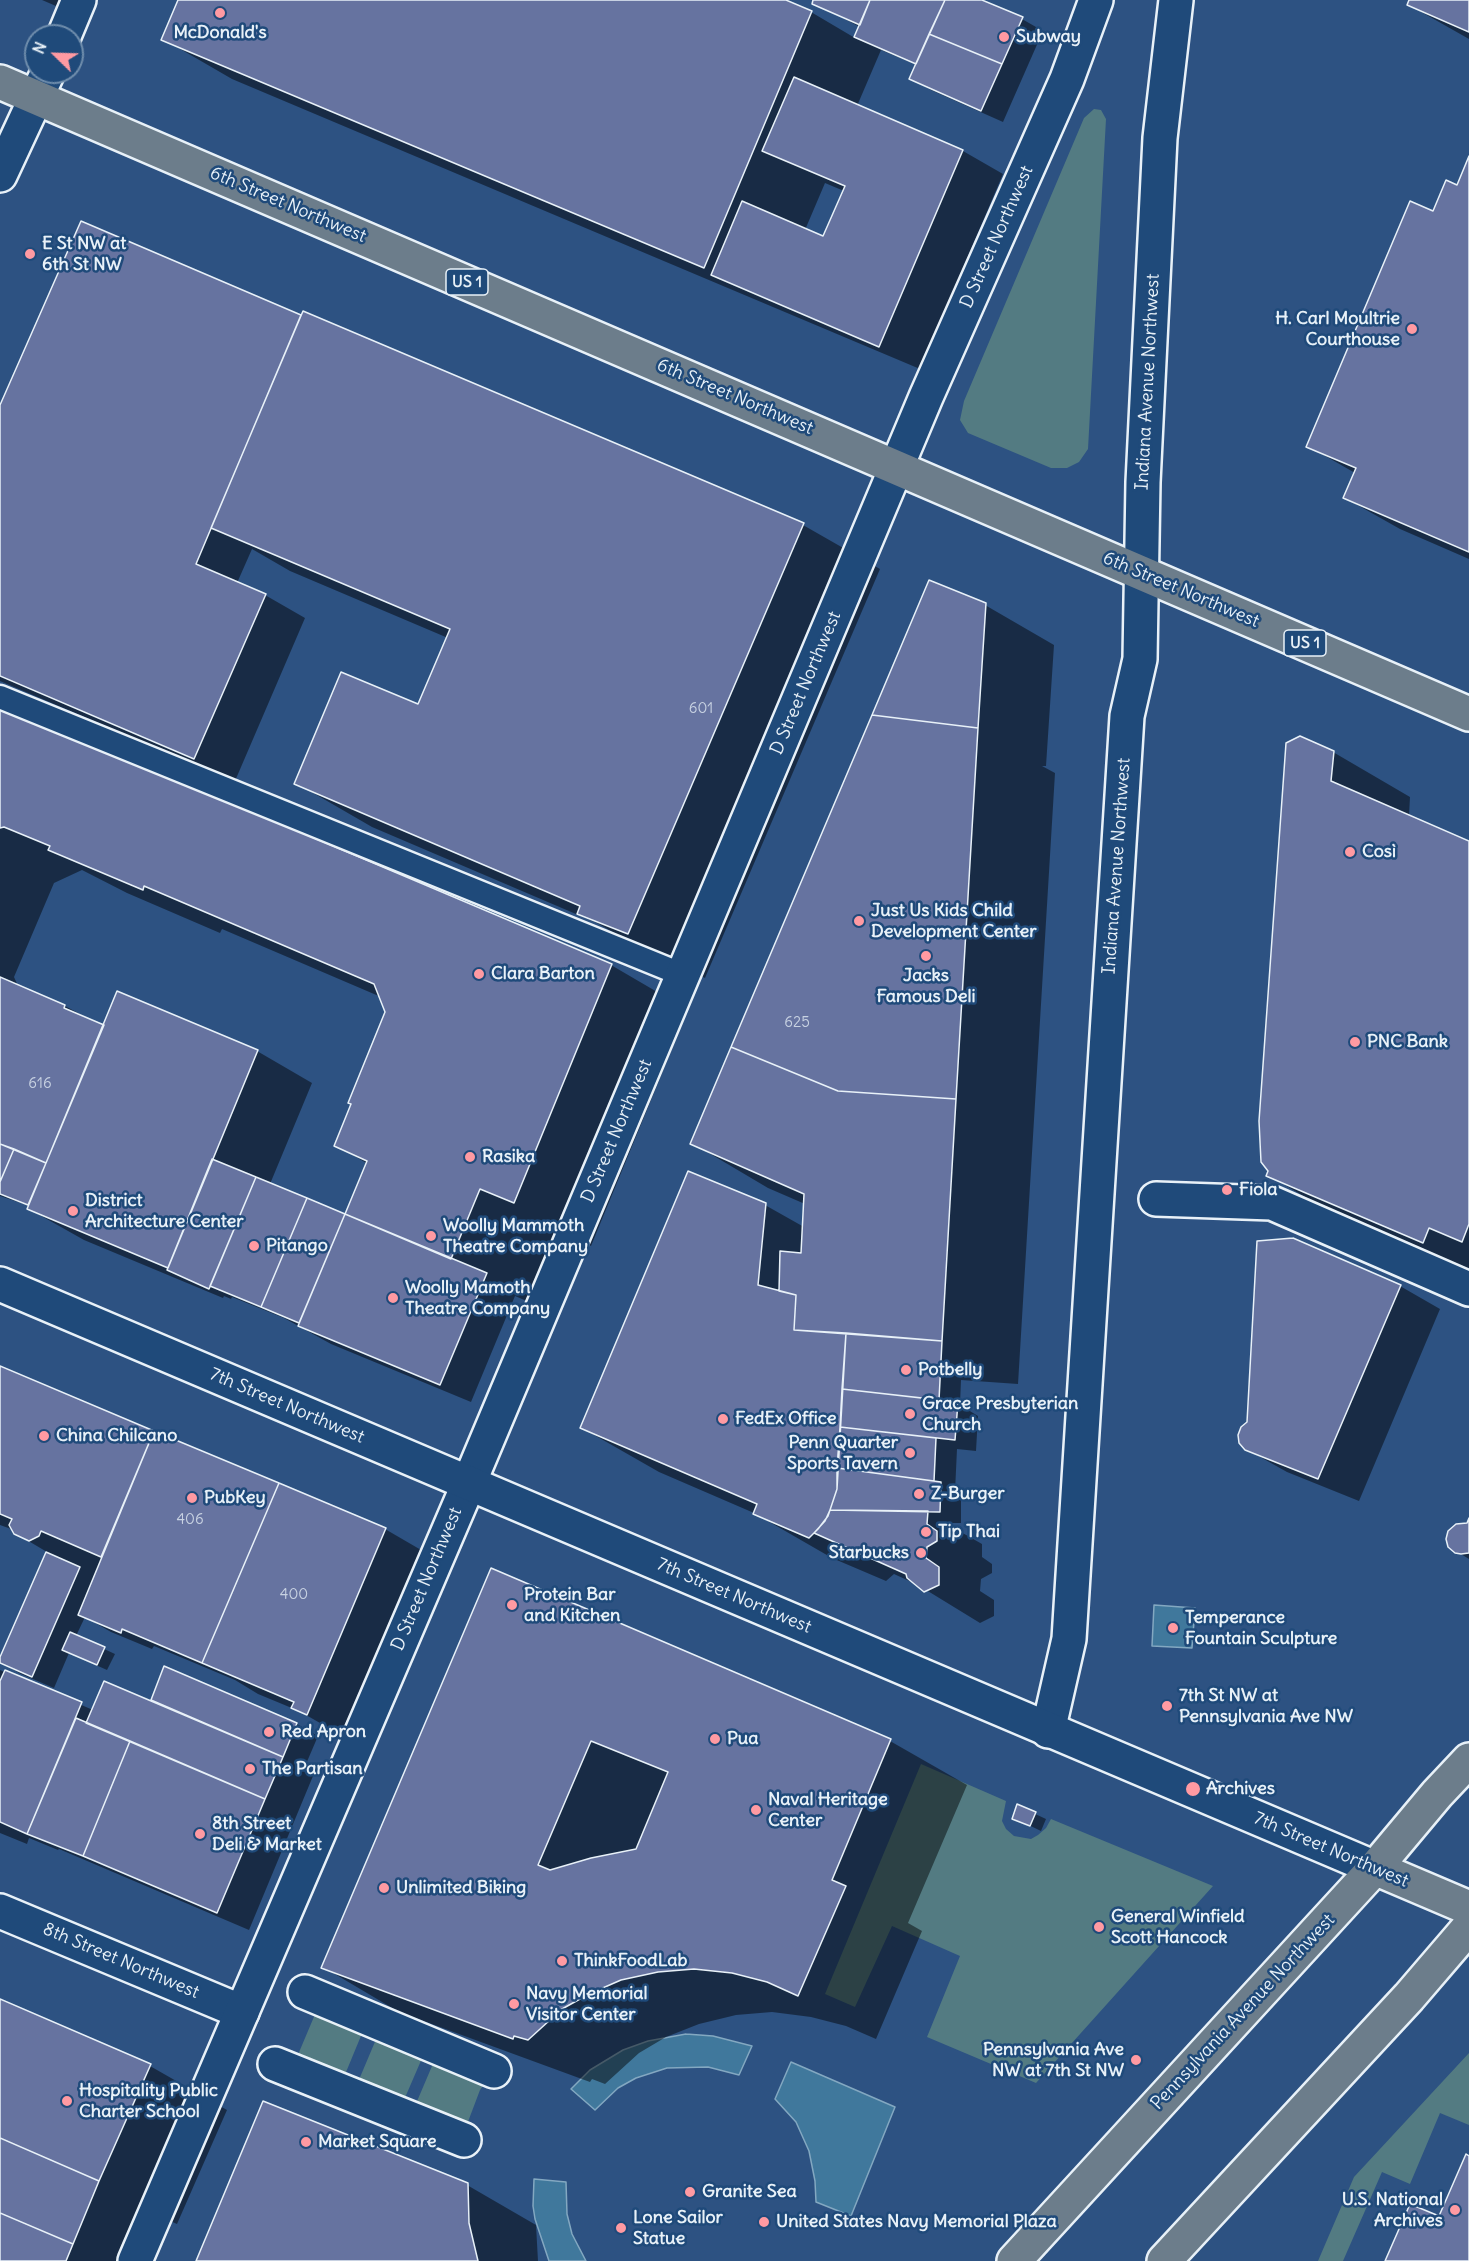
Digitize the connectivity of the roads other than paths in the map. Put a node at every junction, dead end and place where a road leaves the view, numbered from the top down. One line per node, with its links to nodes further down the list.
1 (79, 0): 4 (street)
2 (1096, 0): 8 (street, D Street Northwest)
3 (1174, 1): 9 (street, Indiana Avenue Northwest)
4 (68, 24)
5 (0, 82): 6 (main road, 6th Street Northwest / US 1)
6 (43, 85): 7 (street); 8 (main road, 6th Street Northwest / US 1)
7 (0, 175)
8 (897, 468): 9 (main road, 6th Street Northwest / US 1); 12 (street, D Street Northwest)
9 (1140, 572): 11 (main road, 6th Street Northwest / US 1); 17 (street, Indiana Avenue Northwest)
10 (0, 697): 12 (lane)
11 (1469, 714)
12 (683, 975): 16 (street, D Street Northwest)
13 (1156, 1199): 15 (street)
14 (0, 1284): 16 (street, 7th Street Northwest)
15 (1469, 1289)
16 (469, 1483): 17 (street, 7th Street Northwest); 24 (street, D Street Northwest)
17 (1048, 1731): 19 (street, 7th Street Northwest)
18 (1469, 1760): 19 (main road, Pennsylvania Avenue Northwest)
19 (1375, 1868): 20 (main road, 7th Street Northwest); 29 (main road, Pennsylvania Avenue Northwest)
20 (1469, 1908)
21 (0, 1911): 24 (street, 8th Street Northwest)
22 (1469, 1927): 30 (main road)
23 (305, 1992): 26 (street)
24 (242, 2012): 28 (street, D Street Northwest)
25 (275, 2064): 27 (street)
26 (494, 2071)
27 (464, 2140)
28 (135, 2261)
29 (1014, 2261)
30 (1164, 2261)

